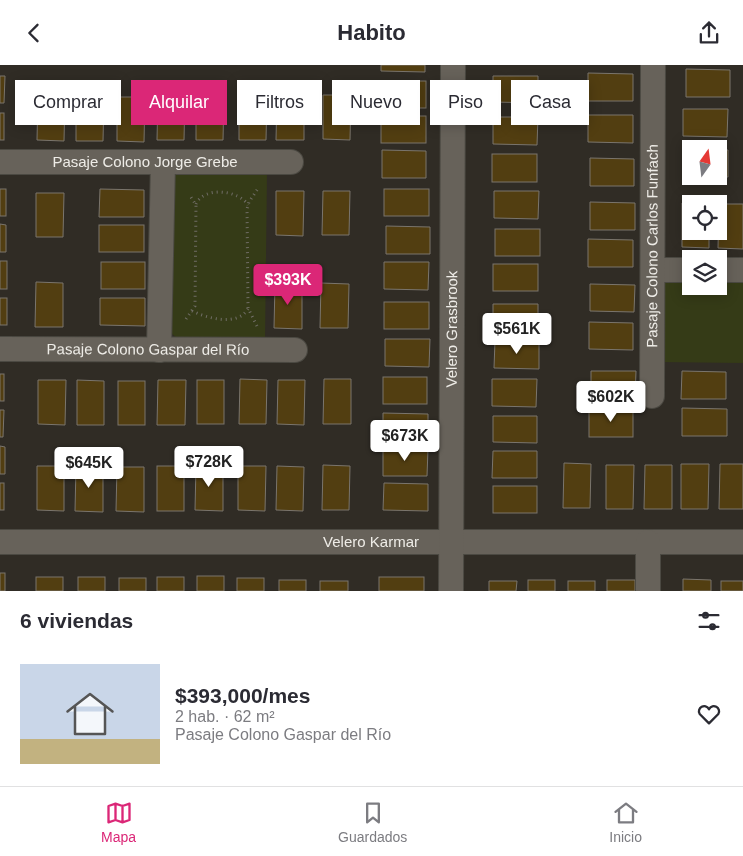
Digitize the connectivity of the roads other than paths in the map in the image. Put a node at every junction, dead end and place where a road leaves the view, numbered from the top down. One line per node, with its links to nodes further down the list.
1 (453, 65): 15 (street, Velero Grasbrook)
2 (653, 65): 6 (street, Pasaje Colono Carlos Funfach)
3 (0, 162): 4 (street, Pasaje Colono Jorge Grebe)
4 (163, 162): 5 (street, Pasaje Colono Jorge Grebe); 11 (street)
5 (291, 162)
6 (653, 270): 7 (street); 13 (street, Pasaje Colono Carlos Funfach)
7 (682, 270)
8 (727, 270): 9 (street)
9 (743, 270)
10 (0, 349): 11 (street, Pasaje Colono Gaspar del Río)
11 (160, 350): 12 (street, Pasaje Colono Gaspar del Río)
12 (295, 350)
13 (652, 396)
14 (0, 542): 15 (street, Velero Karmar)
15 (451, 542): 16 (street, Velero Karmar); 18 (street, Velero Grasbrook)
16 (648, 542): 17 (street, Velero Karmar); 19 (street)
17 (743, 542)
18 (451, 591)
19 (648, 591)

